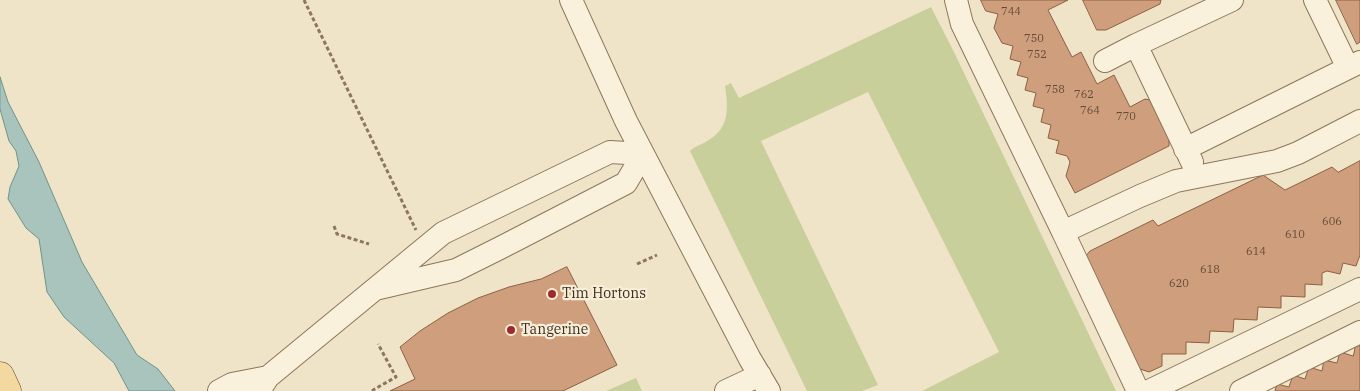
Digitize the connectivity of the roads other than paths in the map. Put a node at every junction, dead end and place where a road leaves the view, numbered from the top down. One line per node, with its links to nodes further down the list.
1 (571, 0): 10 (street)
2 (956, 0): 12 (street)
3 (1232, 0): 5 (street)
4 (1315, 0): 7 (street)
5 (1136, 45): 6 (street); 9 (street)
6 (1105, 61)
7 (1354, 65): 9 (street)
8 (1360, 121): 11 (street)
9 (1185, 149): 11 (street)
10 (643, 154): 13 (street); 13 (street); 17 (street)
11 (1198, 177): 12 (street)
12 (1063, 232): 22 (street)
13 (375, 289): 18 (street)
14 (1360, 289): 23 (street)
15 (1360, 332): 24 (street)
16 (0, 376): 19 (main road)
17 (764, 383): 21 (street)
18 (268, 386): 20 (street)
19 (7, 391)
20 (219, 391)
21 (726, 391)
22 (1138, 391)
23 (1149, 391)
24 (1241, 391)

